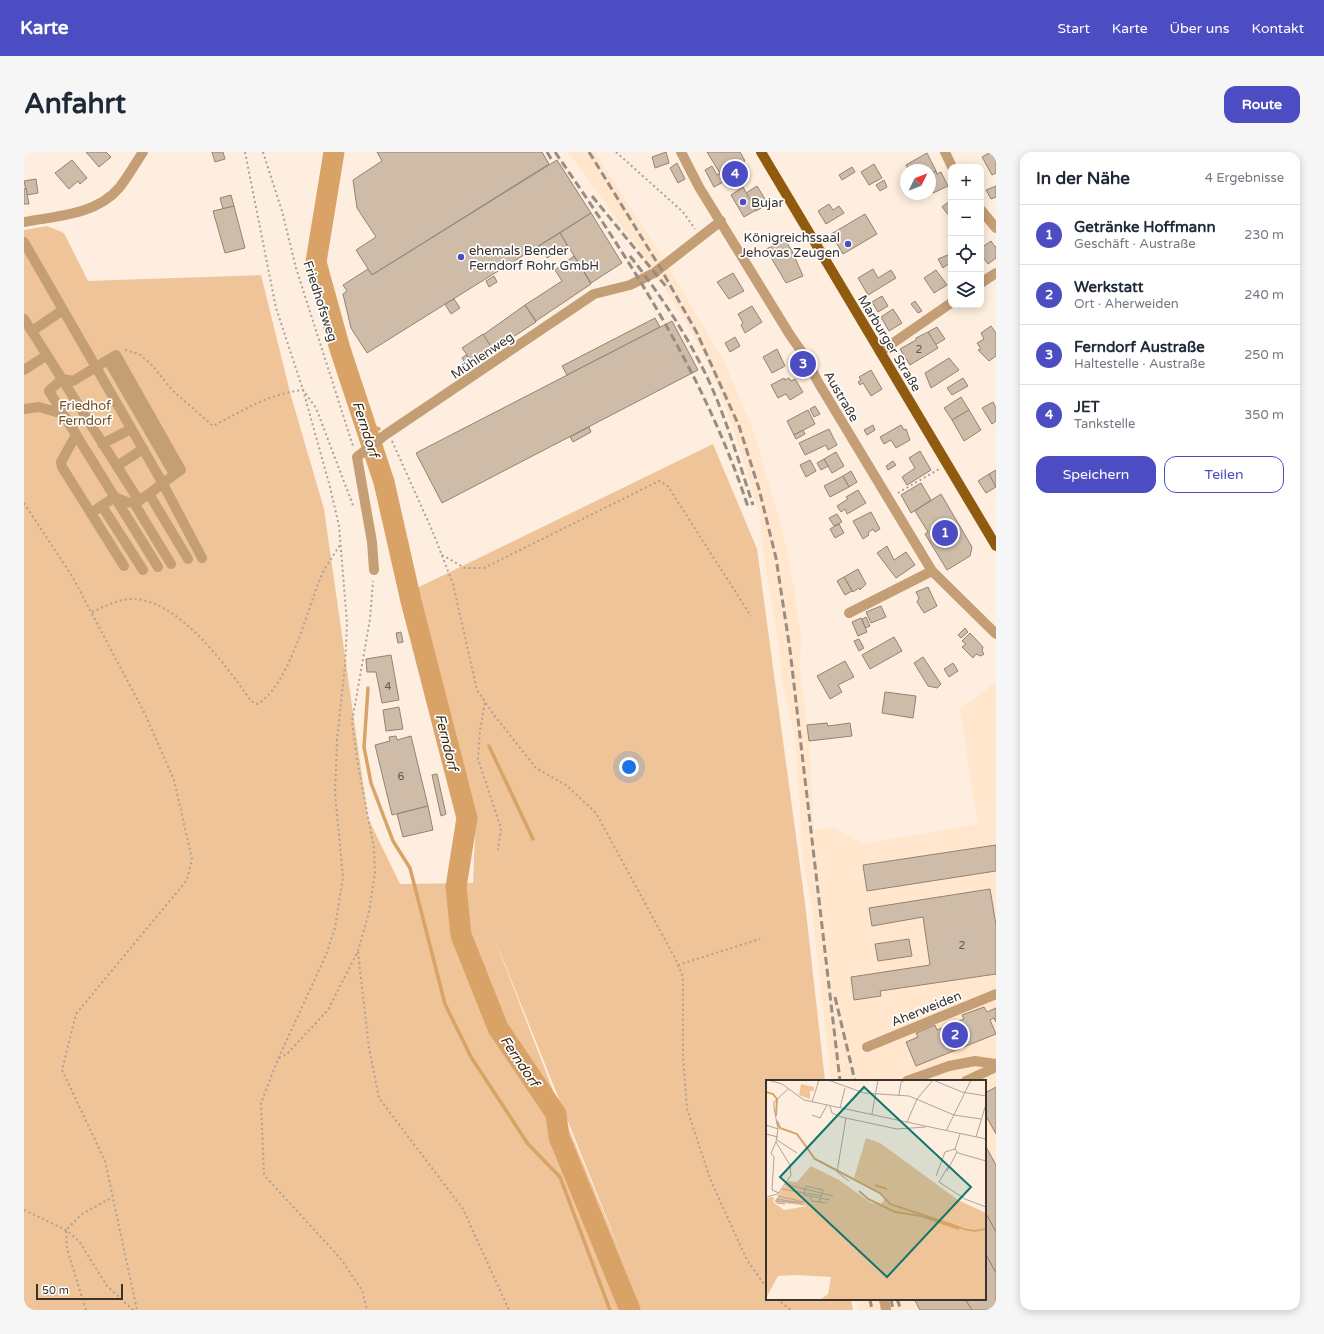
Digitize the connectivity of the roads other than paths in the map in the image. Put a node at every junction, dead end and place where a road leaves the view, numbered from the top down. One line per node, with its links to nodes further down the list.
1 (143, 152): 7 (street)
2 (681, 152): 8 (street, Austraße)
3 (761, 152): 17 (main road, Marburger Straße)
4 (945, 152): 5 (street)
5 (951, 164)
6 (984, 214): 9 (street)
7 (24, 222)
8 (721, 222): 43 (street, Mühlenweg); 44 (street, Austraße)
9 (996, 228)
10 (24, 242): 14 (street)
11 (996, 273): 12 (street)
12 (984, 281)
13 (948, 305): 17 (street)
14 (63, 310): 16 (street); 19 (street)
15 (24, 319): 16 (street)
16 (32, 331): 18 (street)
17 (880, 352): 36 (main road, Marburger Straße)
18 (46, 354): 20 (street); 21 (street)
19 (96, 368): 21 (street); 24 (street); 30 (street)
20 (24, 370)
21 (62, 379): 23 (street); 26 (street)
22 (24, 409): 23 (street)
23 (63, 414): 25 (street)
24 (131, 429): 26 (street); 28 (street)
25 (76, 435): 27 (street); 35 (street)
26 (101, 441): 27 (street); 29 (street)
27 (84, 448): 32 (street)
28 (143, 449): 29 (street); 30 (street)
29 (117, 466): 33 (street)
30 (162, 482): 31 (street); 37 (street)
31 (148, 494): 33 (street); 38 (street)
32 (115, 497): 33 (street); 34 (street); 41 (street)
33 (137, 502): 39 (street)
34 (102, 506): 35 (street); 42 (street)
35 (91, 513): 40 (street)
36 (996, 546)
37 (202, 558)
38 (188, 560)
39 (171, 564)
40 (124, 566)
41 (158, 566)
42 (144, 570)
43 (374, 570)
44 (932, 571): 45 (street); 46 (street, Austraße)
45 (849, 613)
46 (996, 634)
47 (996, 994): 48 (street, Aherweiden)
48 (867, 1047)
49 (996, 1066): 50 (street); 51 (street)
50 (910, 1080)
51 (968, 1080)
52 (884, 1300): 53 (street)
53 (886, 1310)

